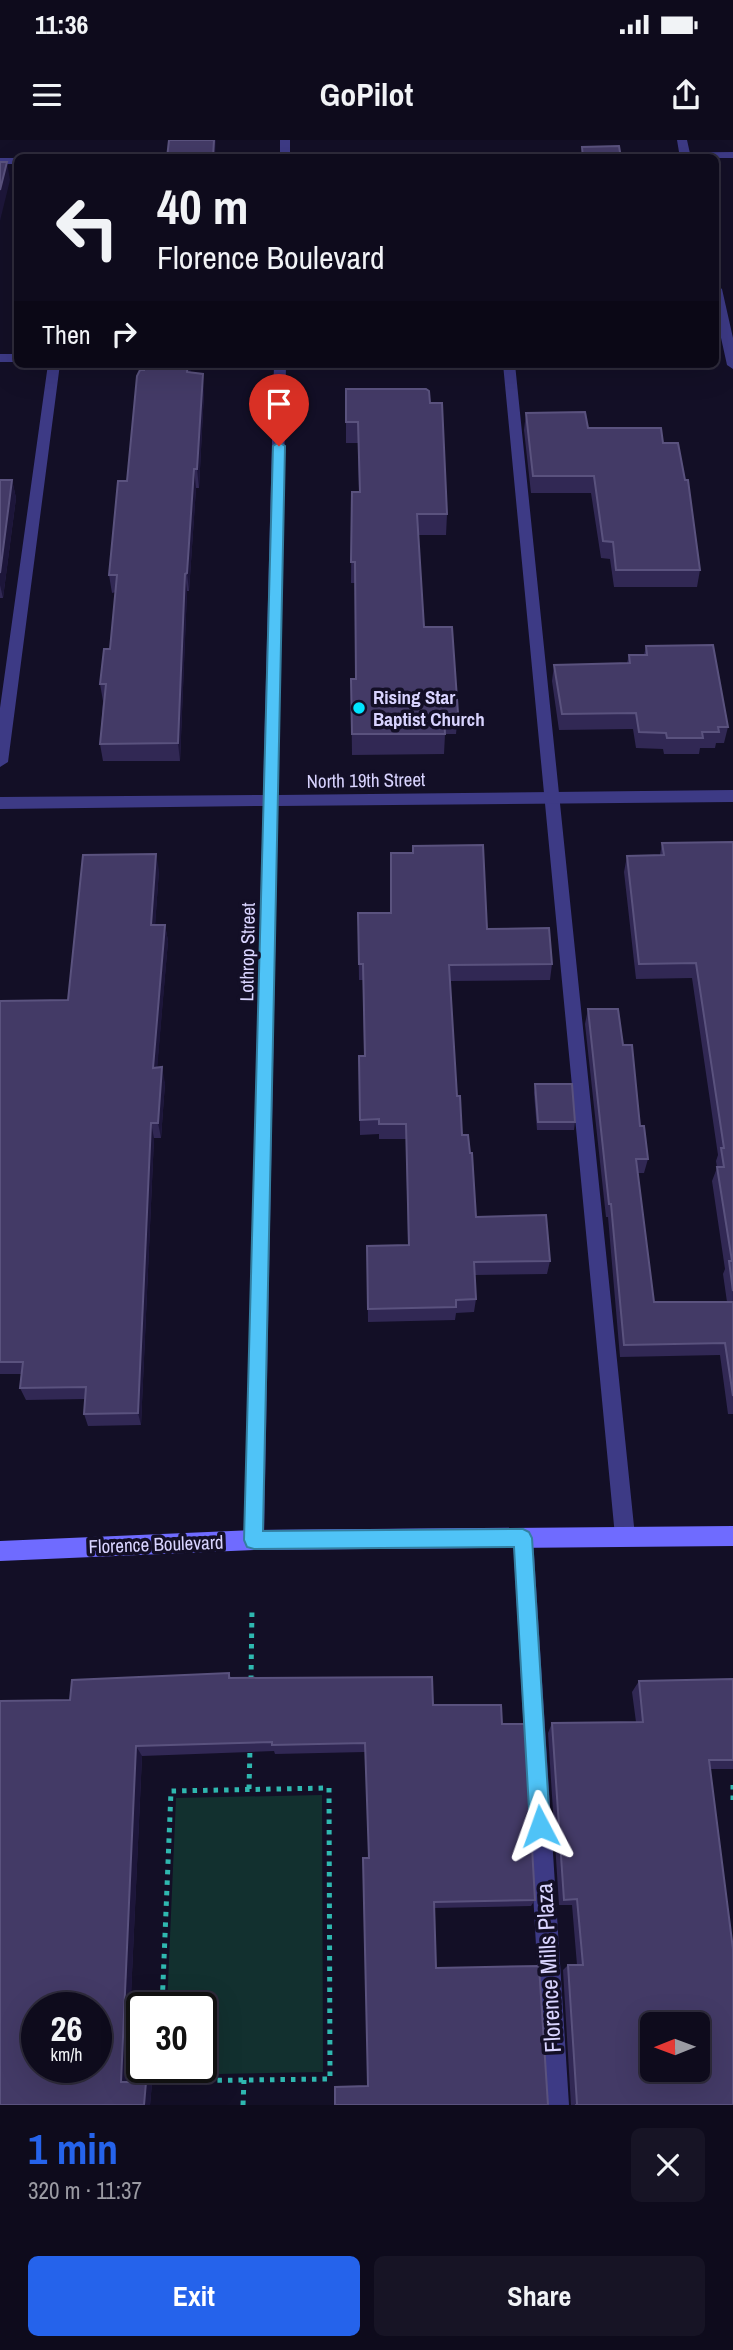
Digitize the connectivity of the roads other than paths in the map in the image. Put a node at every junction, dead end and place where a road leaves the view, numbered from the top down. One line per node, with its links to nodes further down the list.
1 (719, 301): 2 (street)
2 (732, 352): 3 (street)
3 (733, 365)
4 (53, 368): 7 (street)
5 (280, 368): 10 (street, Lothrop Street)
6 (509, 368): 9 (street)
7 (0, 762)
8 (733, 796): 9 (street, North 19th Street)
9 (552, 797): 10 (street, North 19th Street); 12 (street)
10 (272, 800): 11 (street, North 19th Street); 15 (street, Lothrop Street)
11 (0, 803)
12 (625, 1536): 13 (street, Florence Boulevard); 14 (street, Florence Boulevard)
13 (733, 1536)
14 (523, 1538): 15 (street, Florence Boulevard); 17 (street, Florence Mills Plaza)
15 (254, 1540): 16 (street, Florence Boulevard)
16 (0, 1551)
17 (556, 2105)

